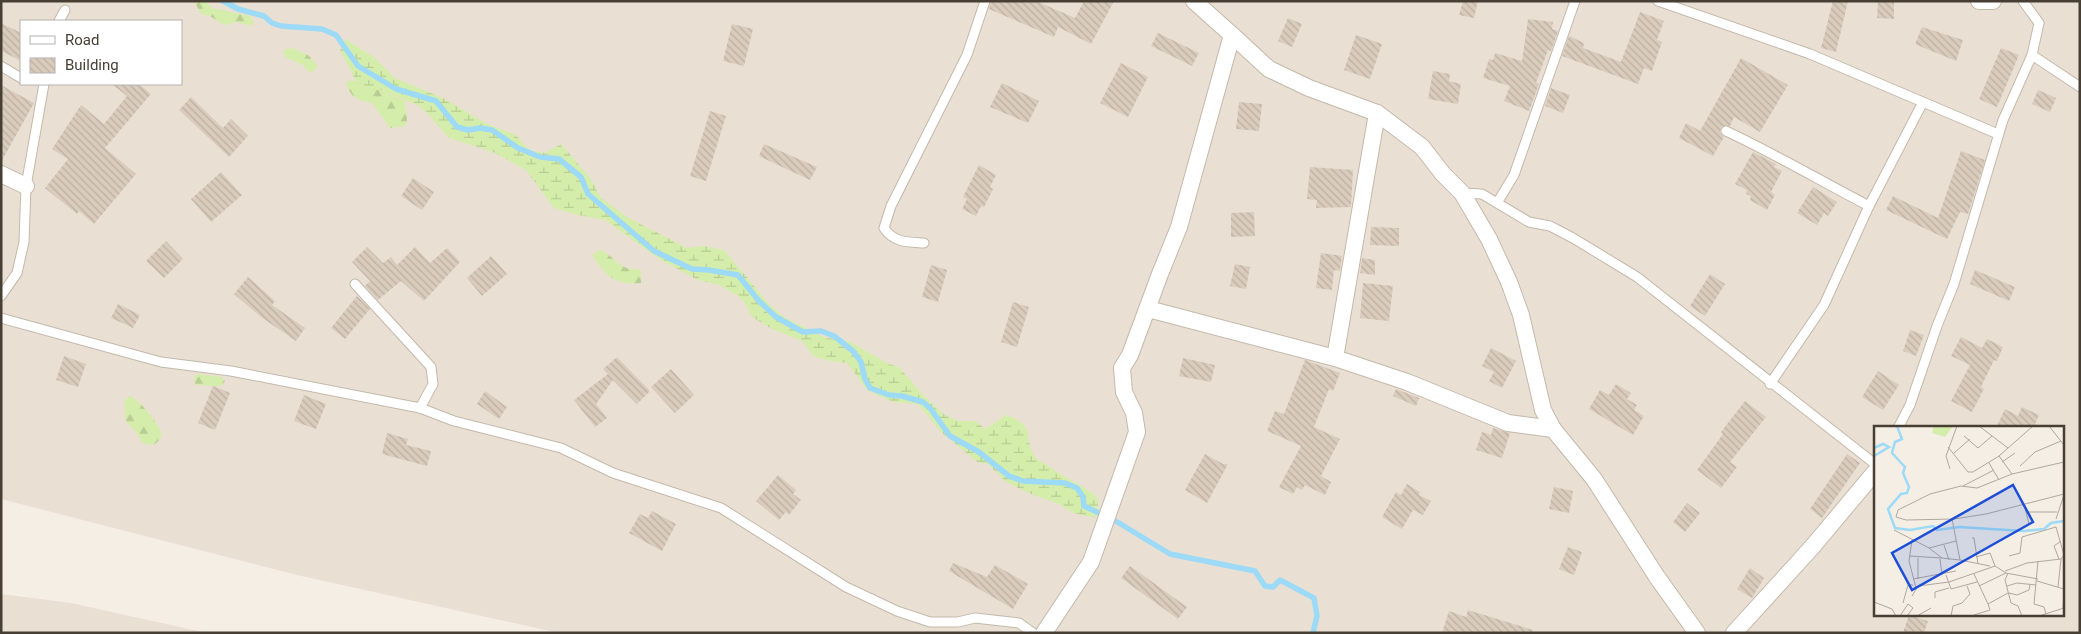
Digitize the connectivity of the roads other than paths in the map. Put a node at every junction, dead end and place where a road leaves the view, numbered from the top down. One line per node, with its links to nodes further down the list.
1 (985, 1): 25 (lane)
2 (1194, 1): 10 (street)
3 (1575, 1): 23 (lane)
4 (1658, 1): 16 (lane)
5 (1978, 1): 6 (street)
6 (1993, 1)
7 (2023, 1): 11 (lane)
8 (65, 10): 9 (lane)
9 (60, 20)
10 (1232, 36): 17 (street); 28 (street)
11 (2032, 55): 15 (lane); 19 (lane)
12 (1, 66): 13 (lane)
13 (20, 77)
14 (44, 85): 21 (lane)
15 (2080, 87)
16 (1924, 102): 19 (lane); 24 (lane)
17 (1377, 113): 22 (street); 30 (street)
18 (1726, 131): 24 (lane)
19 (1998, 134): 33 (lane)
20 (1, 174): 21 (street)
21 (26, 186): 27 (lane)
22 (1462, 193): 23 (lane); 34 (street)
23 (1497, 203): 31 (lane)
24 (1868, 206): 31 (lane)
25 (924, 243)
26 (355, 284): 32 (lane)
27 (1, 296)
28 (1148, 309): 30 (street); 38 (street)
29 (1, 318): 32 (lane)
30 (1334, 358): 34 (street)
31 (1770, 384): 35 (lane)
32 (420, 408): 37 (lane)
33 (1899, 426)
34 (1553, 429): 39 (street)
35 (1874, 463)
36 (1874, 473): 40 (street)
37 (1033, 633)
38 (1044, 633)
39 (1697, 633)
40 (1734, 633)

